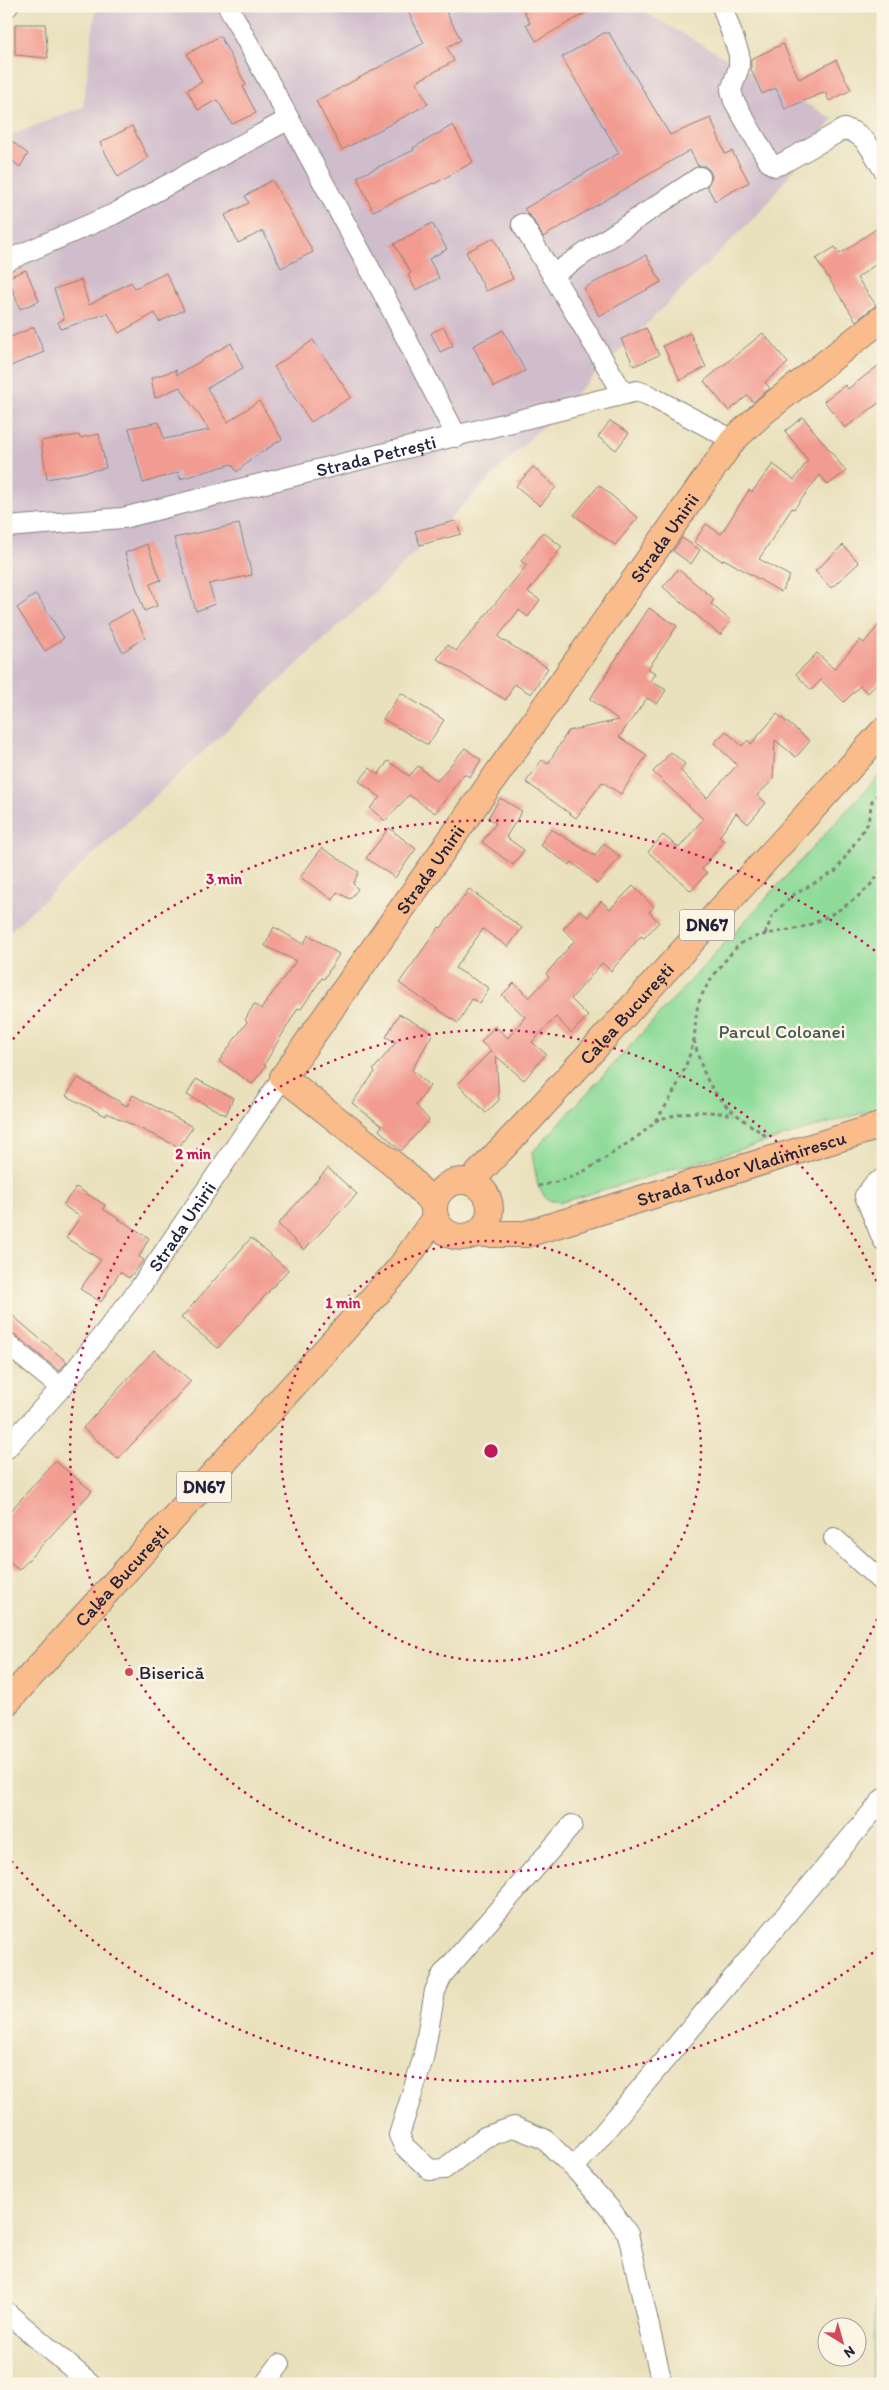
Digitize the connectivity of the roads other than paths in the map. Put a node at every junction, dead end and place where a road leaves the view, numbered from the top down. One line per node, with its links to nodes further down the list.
1 (228, 6): 3 (street)
2 (722, 6): 4 (street)
3 (289, 119): 7 (street); 11 (street)
4 (883, 169)
5 (700, 177): 8 (street)
6 (522, 224): 8 (street)
7 (6, 261)
8 (552, 275): 10 (street)
9 (883, 318): 12 (main road, Strada Unirii)
10 (623, 393): 11 (street, Strada Petrești); 12 (street, Strada Petrești)
11 (457, 437): 13 (street, Strada Petrești)
12 (733, 440): 15 (main road, Strada Unirii)
13 (6, 527)
14 (883, 731): 19 (main road, Calea București / DN67)
15 (283, 1078): 17 (main road); 24 (street, Strada Unirii)
16 (883, 1125): 19 (main road, Strada Tudor Vladimirescu)
17 (402, 1171): 19 (main road, Strada Tudor Vladimirescu); 20 (main road)
18 (883, 1179): 21 (street)
19 (473, 1207): 20 (main road, Calea București / DN67); 20 (main road); 22 (main road, Calea București / DN67)
20 (435, 1211): 22 (main road, Calea București / DN67)
21 (883, 1240)
22 (399, 1269): 28 (main road, Calea București / DN67)
23 (10, 1352): 24 (street)
24 (61, 1388): 25 (street, Strada Unirii)
25 (6, 1449)
26 (834, 1538): 27 (street)
27 (883, 1583)
28 (6, 1703)
29 (883, 1799): 31 (street)
30 (572, 1825): 31 (street)
31 (574, 2168): 36 (street)
32 (6, 2312): 34 (street)
33 (280, 2364): 35 (street)
34 (92, 2384)
35 (265, 2384)
36 (662, 2384)

